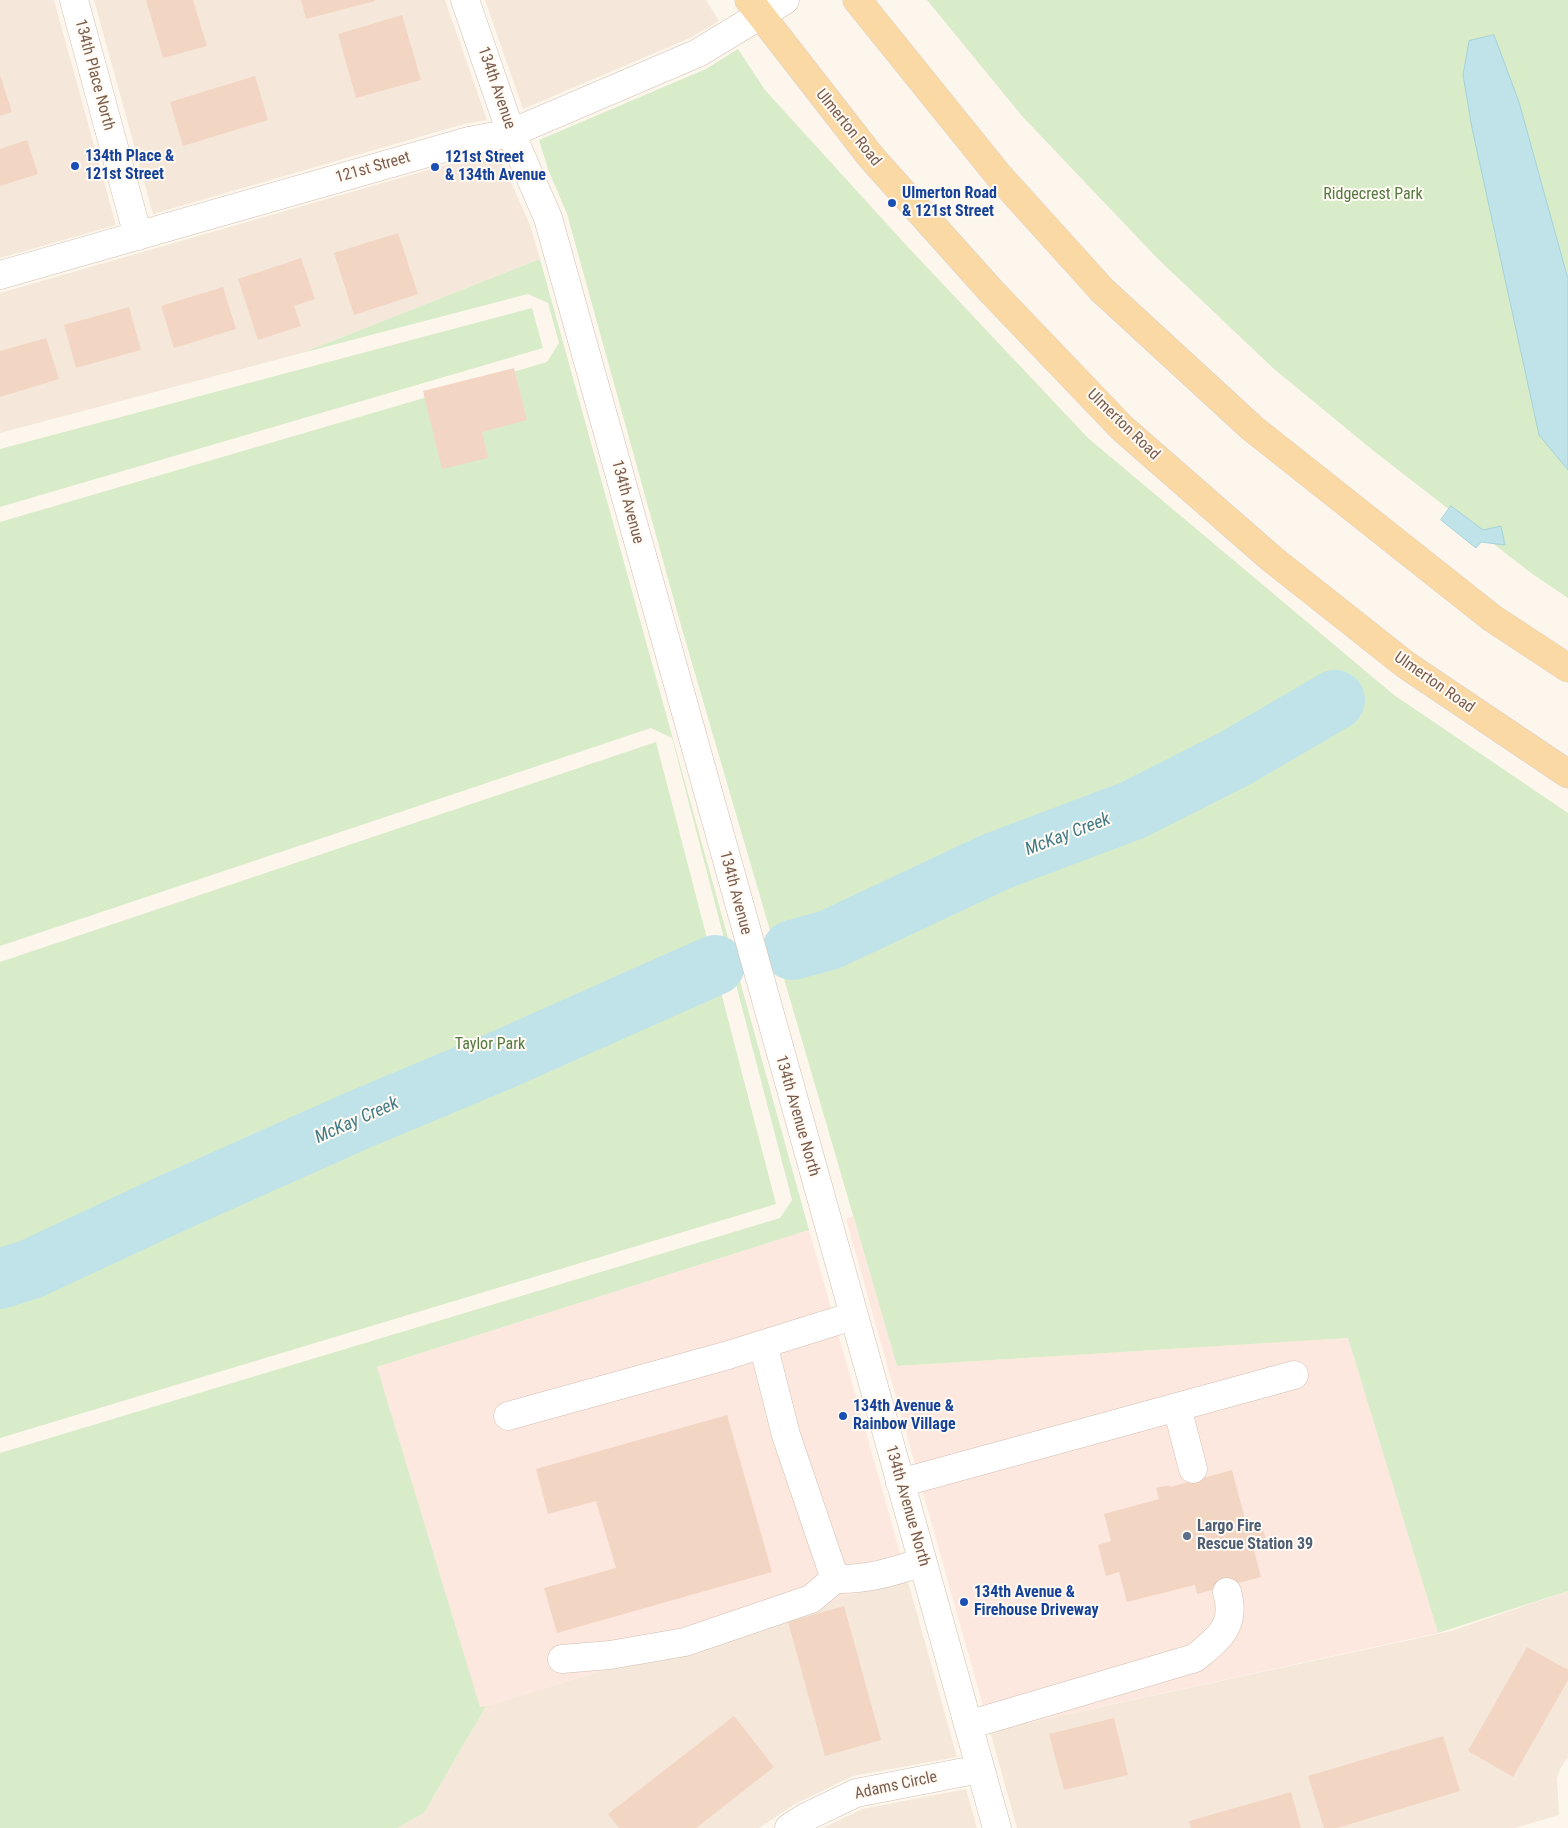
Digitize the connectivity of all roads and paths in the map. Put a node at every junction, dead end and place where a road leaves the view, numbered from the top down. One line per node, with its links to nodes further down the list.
1 (74, 0): 7 (street, 134th Place North)
2 (465, 0): 6 (street, 134th Avenue)
3 (785, 0): 5 (street, 121st Street)
4 (857, 0): 9 (main road)
5 (754, 8): 6 (street, 121st Street); 10 (main road, Ulmerton Road)
6 (511, 133): 7 (street, 121st Street); 11 (street, 134th Avenue)
7 (138, 236): 8 (street, 121st Street)
8 (0, 275)
9 (1568, 668)
10 (1568, 774)
11 (768, 1011): 12 (street, 134th Avenue North)
12 (854, 1316): 13 (street); 18 (street, 134th Avenue North)
13 (763, 1344): 16 (street); 20 (street)
14 (1294, 1376): 15 (street)
15 (1177, 1407): 17 (street); 18 (street)
16 (508, 1416)
17 (1194, 1469)
18 (900, 1483): 19 (street, 134th Avenue North)
19 (922, 1562): 20 (street); 23 (street, 134th Avenue North)
20 (834, 1579): 22 (street)
21 (1227, 1592): 23 (street)
22 (562, 1660)
23 (968, 1725): 24 (street, 134th Avenue North)
24 (980, 1769): 25 (street, Adams Circle); 26 (street, 134th Avenue North)
25 (790, 1828)
26 (997, 1828)

